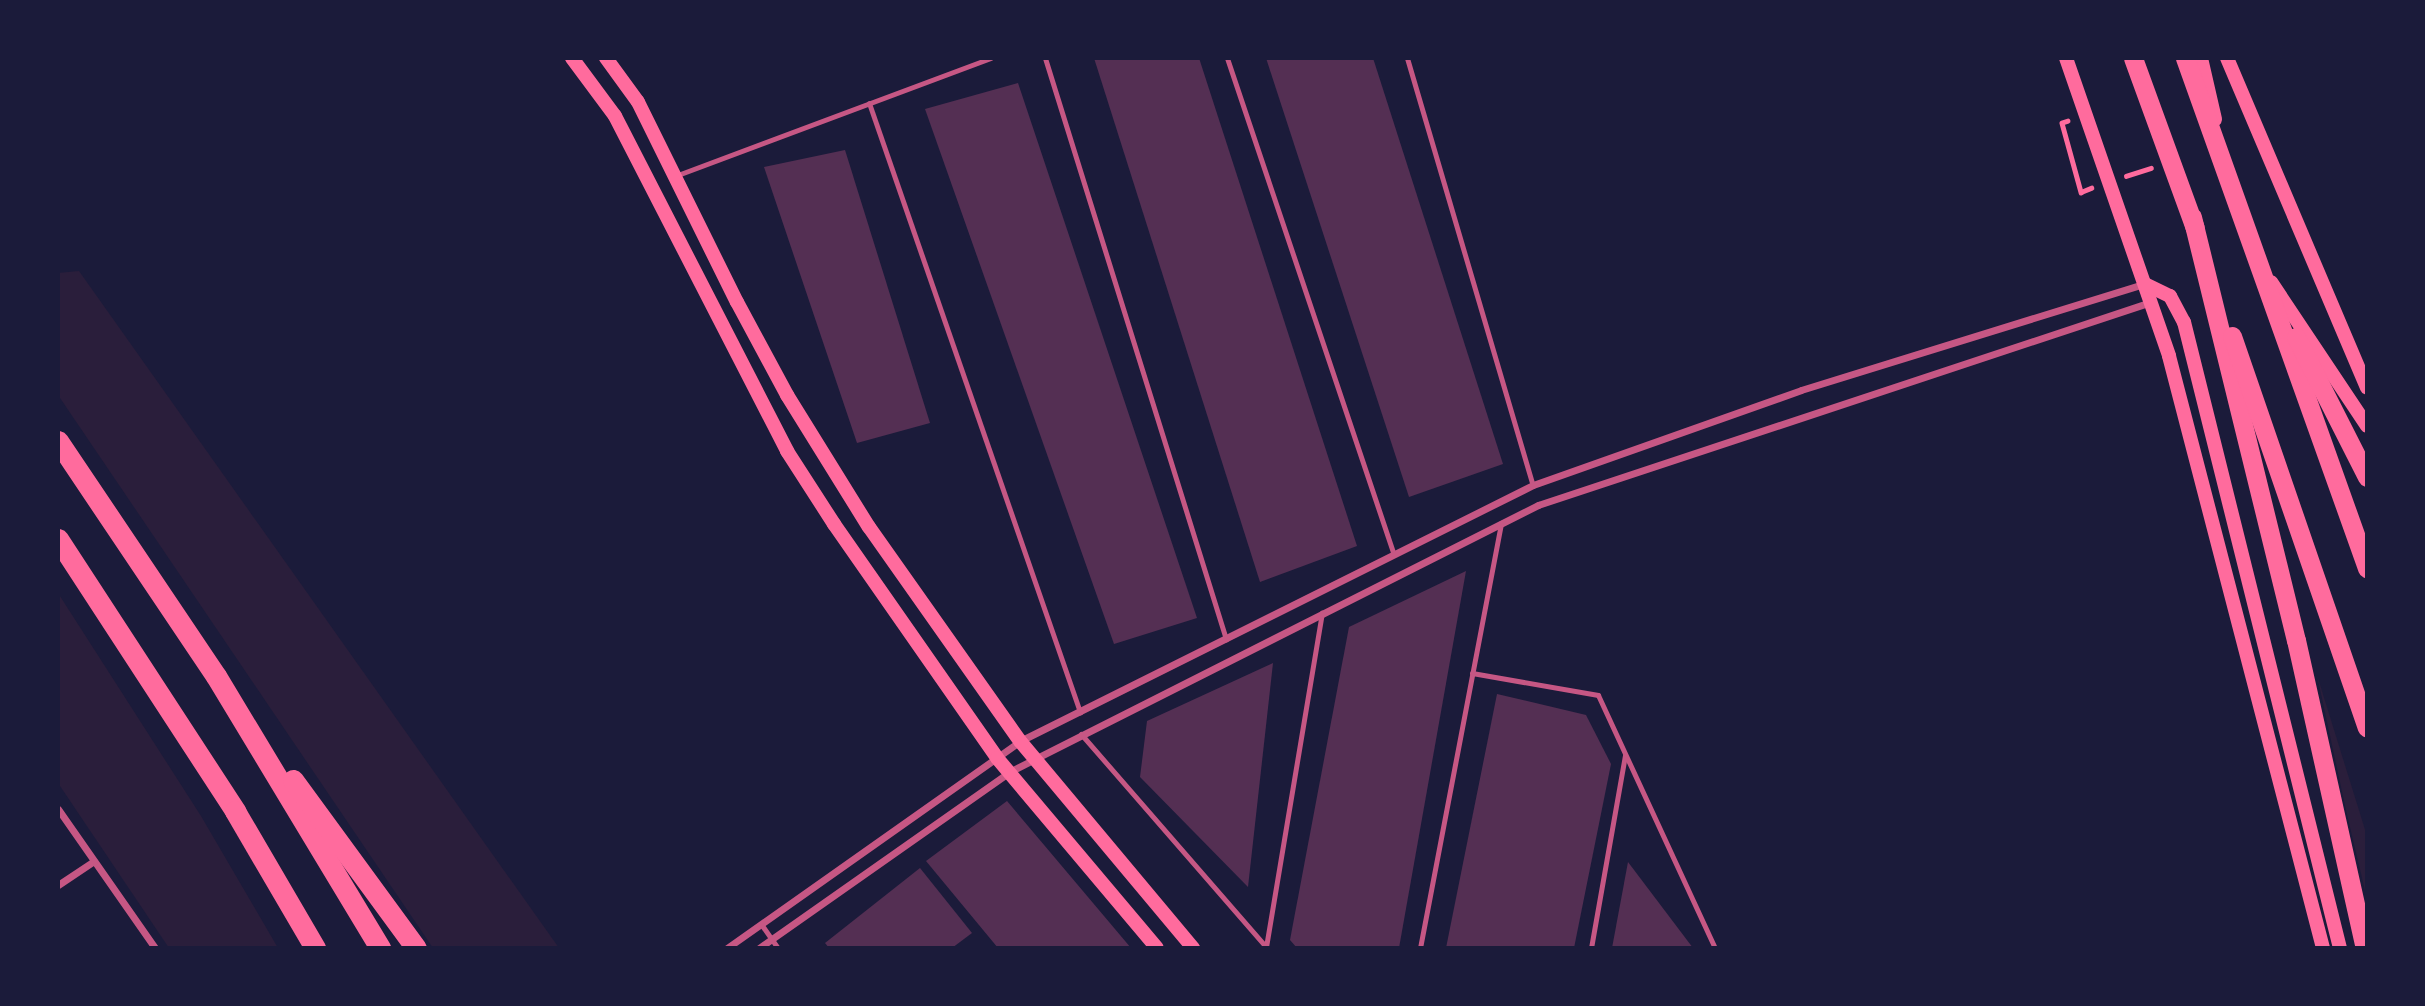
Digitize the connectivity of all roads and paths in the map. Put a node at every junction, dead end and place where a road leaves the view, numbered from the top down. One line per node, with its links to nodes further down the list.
1 (572, 58): 39 (main road)
2 (607, 58): 15 (main road)
3 (991, 58): 12 (lane)
4 (1045, 58): 31 (lane)
5 (1227, 58): 28 (lane)
6 (1408, 58): 25 (lane)
7 (2066, 58): 19 (main road)
8 (2133, 58): 17 (highway)
9 (2185, 58): 14 (highway)
10 (2201, 58): 14 (main road)
11 (2227, 58): 21 (main road)
12 (869, 103): 15 (lane); 34 (lane)
13 (2062, 123): 16 (path)
14 (2228, 175): 18 (highway)
15 (675, 176): 37 (main road)
16 (2081, 192)
17 (2192, 217): 35 (highway); 62 (highway)
18 (2261, 268): 22 (main road); 24 (highway); 29 (highway)
19 (2145, 284): 20 (main road); 25 (street); 61 (main road)
20 (2151, 302): 26 (street); 60 (main road)
21 (2367, 388)
22 (2367, 426)
23 (58, 441): 33 (highway)
24 (2367, 477)
25 (1533, 485): 28 (street)
26 (1501, 523): 30 (street); 32 (lane)
27 (58, 539): 48 (highway)
28 (1394, 555): 31 (street)
29 (2367, 568)
30 (1322, 613): 36 (street); 56 (lane)
31 (1226, 639): 34 (street)
32 (1472, 673): 38 (lane); 57 (lane)
33 (216, 676): 49 (highway); 50 (highway)
34 (1080, 712): 37 (street)
35 (2367, 727)
36 (1080, 734): 40 (street); 56 (lane)
37 (1020, 741): 39 (street); 40 (main road)
38 (1625, 754): 58 (lane); 59 (lane)
39 (997, 758): 41 (main road); 45 (street)
40 (1034, 758): 41 (street); 55 (main road)
41 (1009, 772): 46 (street); 54 (main road)
42 (58, 809): 43 (street)
43 (94, 861): 44 (street); 47 (street)
44 (58, 885)
45 (761, 924): 46 (lane); 51 (street)
46 (772, 939): 52 (street); 53 (lane)
47 (155, 948)
48 (315, 948)
49 (380, 948)
50 (416, 948)
51 (727, 948)
52 (759, 948)
53 (778, 948)
54 (1157, 948)
55 (1193, 948)
56 (1266, 948)
57 (1420, 948)
58 (1591, 948)
59 (1715, 948)
60 (2323, 948)
61 (2340, 948)
62 (2365, 948)

